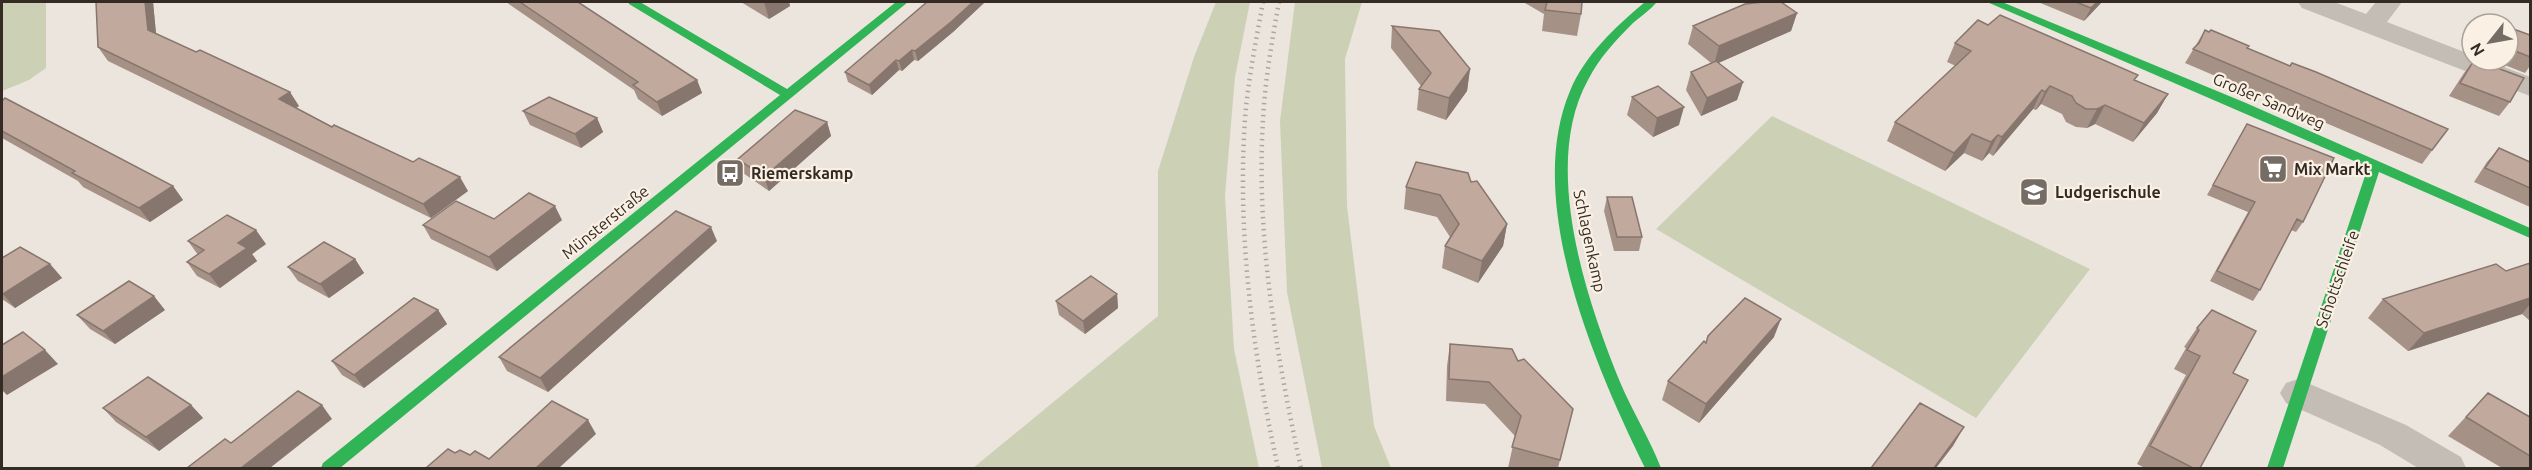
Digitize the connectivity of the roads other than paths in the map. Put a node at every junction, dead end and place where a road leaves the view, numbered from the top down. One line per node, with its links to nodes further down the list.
1 (633, 2): 9 (street)
2 (902, 2): 9 (street, Münsterstraße)
3 (1651, 2): 14 (street, Schlagenkamp)
4 (1993, 2): 10 (street, Großer Sandweg)
5 (2311, 2): 7 (street)
6 (2389, 2): 7 (street)
7 (2372, 25): 8 (street)
8 (2530, 87)
9 (788, 95): 13 (street, Münsterstraße)
10 (2375, 165): 11 (street, Großer Sandweg); 12 (street, Schottschleife)
11 (2530, 233)
12 (2298, 393): 15 (street, Schottschleife); 16 (street)
13 (329, 468)
14 (1653, 468)
15 (2275, 468)
16 (2448, 468)

